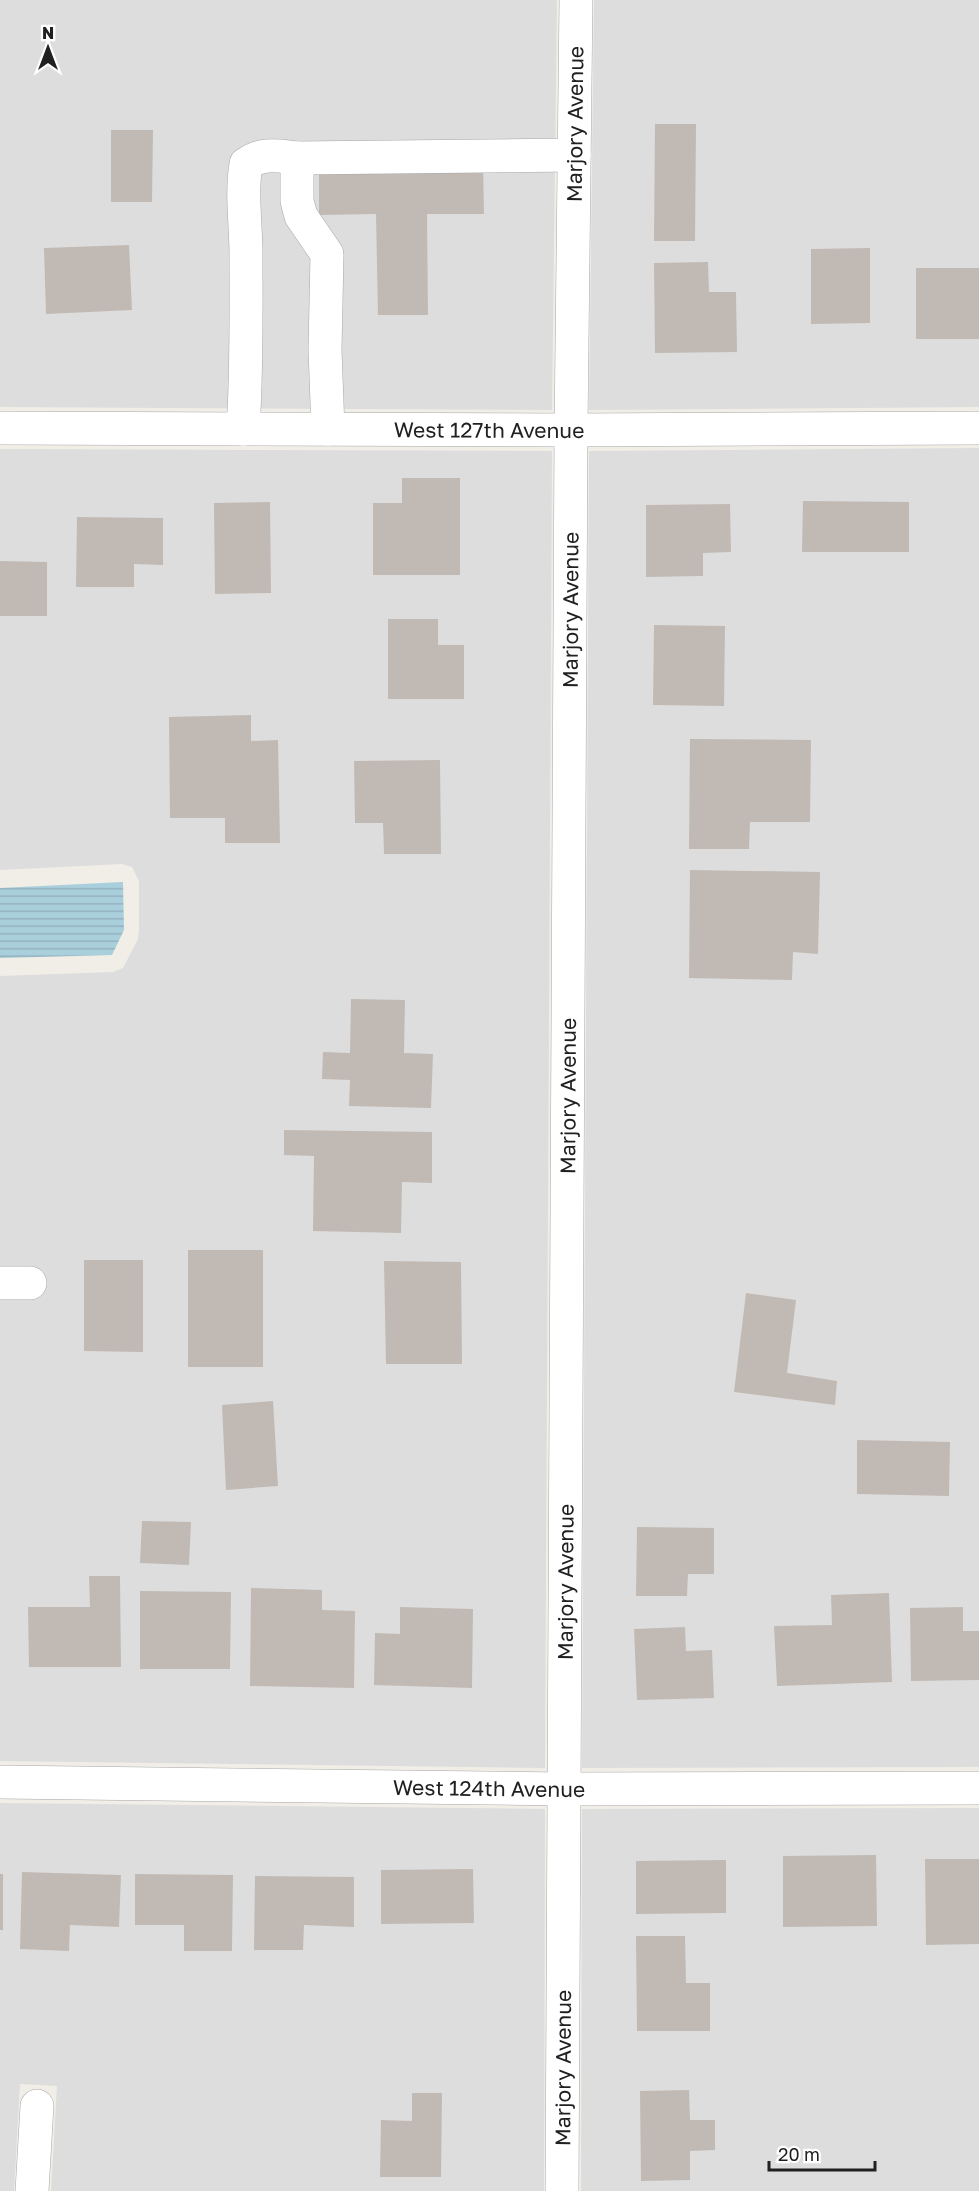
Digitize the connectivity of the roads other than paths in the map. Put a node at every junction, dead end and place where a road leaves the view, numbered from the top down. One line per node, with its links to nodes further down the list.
1 (576, 0): 2 (street, Marjory Avenue)
2 (574, 155): 3 (street); 8 (street, Marjory Avenue)
3 (297, 158): 6 (street); 7 (street)
4 (0, 428): 6 (street, West 127th Avenue)
5 (979, 428): 8 (street, West 127th Avenue)
6 (243, 429): 7 (street, West 127th Avenue)
7 (328, 429): 8 (street, West 127th Avenue)
8 (571, 430): 10 (street, Marjory Avenue)
9 (0, 1782): 10 (street, West 124th Avenue)
10 (564, 1788): 11 (street, West 124th Avenue); 14 (street, Marjory Avenue)
11 (979, 1788)
12 (37, 2106): 13 (street)
13 (32, 2191)
14 (562, 2191)

